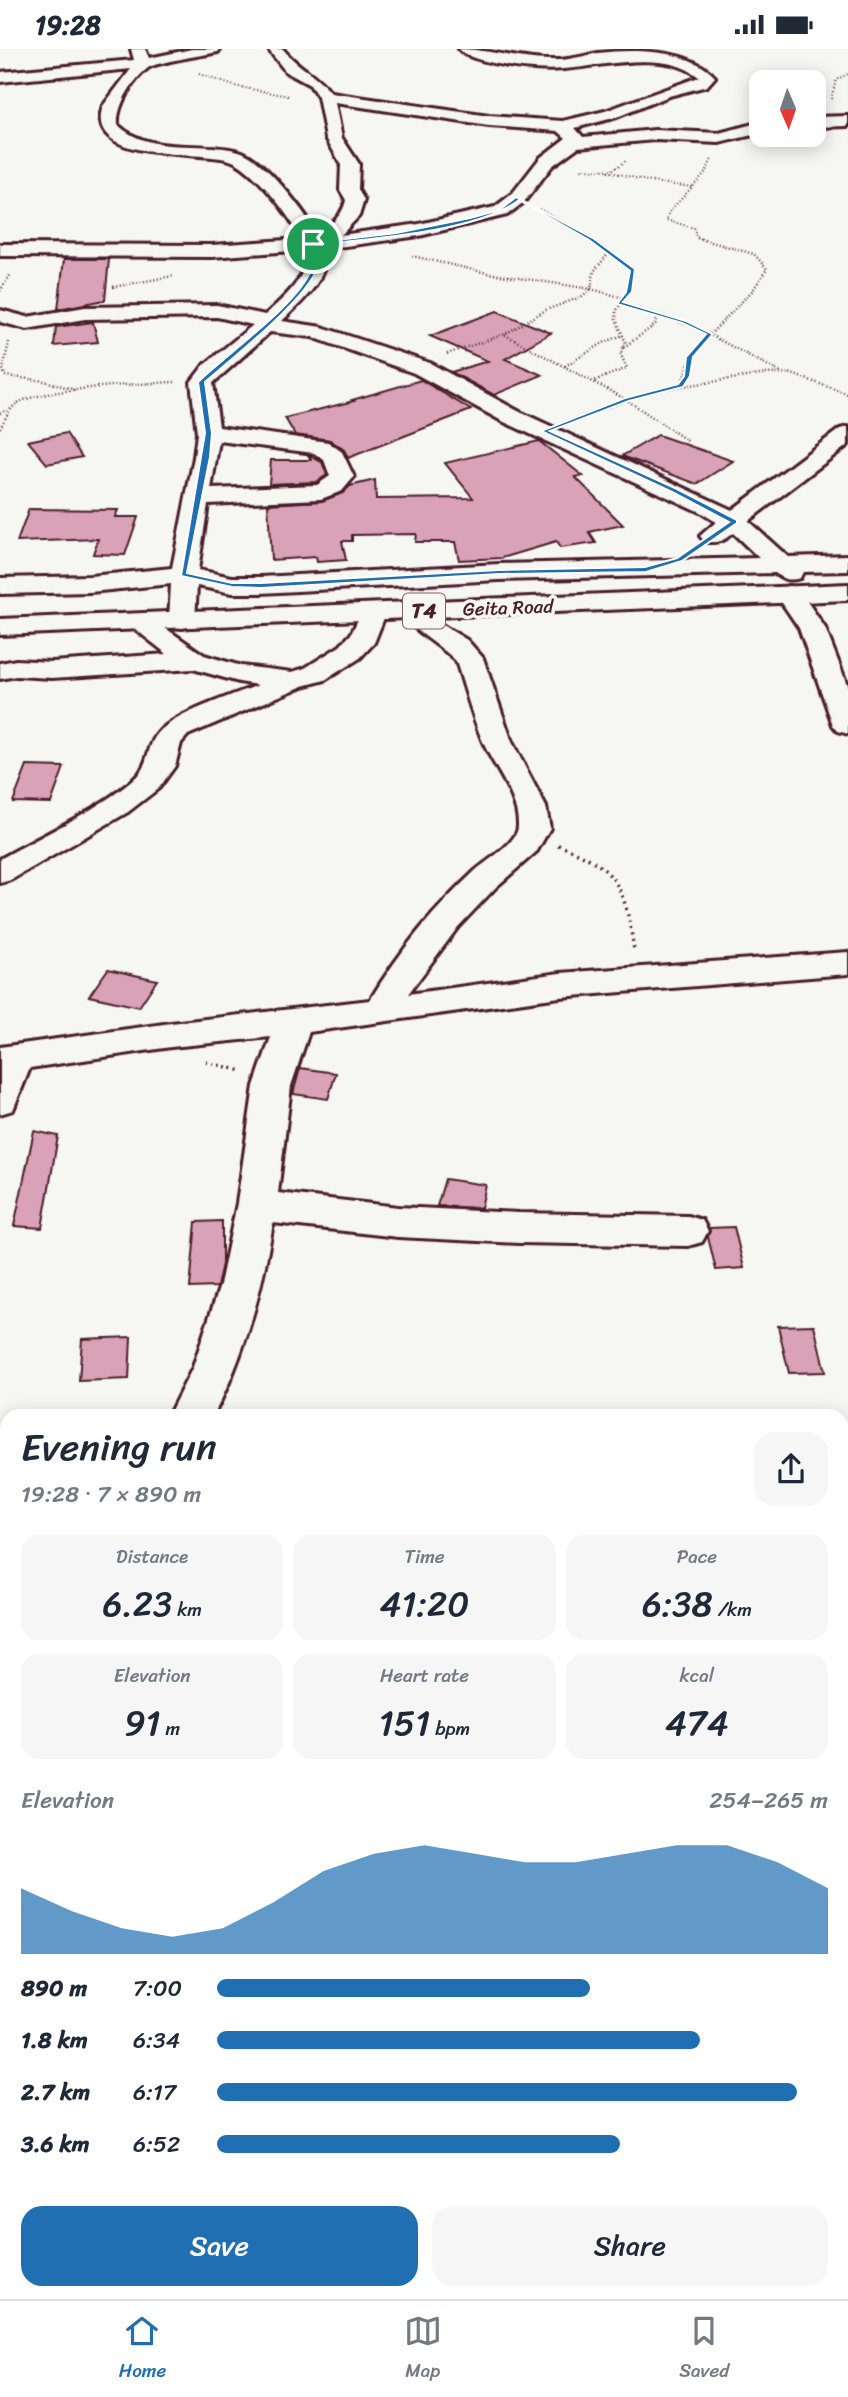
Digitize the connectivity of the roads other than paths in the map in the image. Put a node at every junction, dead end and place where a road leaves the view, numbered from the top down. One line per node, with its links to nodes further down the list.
1 (213, 49): 4 (main road)
2 (275, 49): 6 (main road)
3 (466, 49): 9 (main road)
4 (140, 57): 5 (main road); 12 (main road)
5 (0, 78)
6 (322, 91): 9 (main road); 12 (main road)
7 (848, 121): 8 (main road)
8 (826, 122)
9 (563, 126): 11 (main road)
10 (749, 132): 11 (main road)
11 (574, 142): 12 (main road)
12 (319, 244): 13 (main road); 15 (main road)
13 (0, 250)
14 (10, 322): 15 (main road)
15 (266, 323): 16 (main road); 19 (main road)
16 (208, 433): 18 (main road); 18 (main road)
17 (848, 434): 19 (main road)
18 (197, 497): 23 (main road)
19 (734, 521): 21 (main road); 22 (main road)
20 (848, 563): 21 (main road)
21 (781, 564): 22 (main road); 26 (main road)
22 (646, 569): 23 (main road); 27 (main road)
23 (183, 575): 24 (main road); 30 (main road)
24 (0, 586)
25 (848, 592): 26 (main road, Geita Road / T4)
26 (802, 594): 27 (main road, Geita Road / T4); 36 (main road)
27 (618, 602): 28 (main road, Geita Road / T4)
28 (413, 611): 29 (main road, Geita Road / T4); 39 (main road)
29 (373, 613): 30 (main road, Geita Road / T4); 35 (main road)
30 (183, 620): 31 (main road, Geita Road / T4)
31 (139, 622): 32 (main road, Geita Road / T4); 33 (main road)
32 (0, 627)
33 (194, 661): 34 (main road); 35 (main road)
34 (0, 671)
35 (293, 680): 37 (main road)
36 (848, 725)
37 (0, 873)
38 (848, 963): 39 (main road)
39 (382, 1009): 40 (main road)
40 (297, 1022): 41 (main road); 43 (main road)
41 (8, 1058): 42 (main road)
42 (0, 1101)
43 (256, 1206): 44 (main road); 45 (main road)
44 (688, 1231)
45 (194, 1409)

